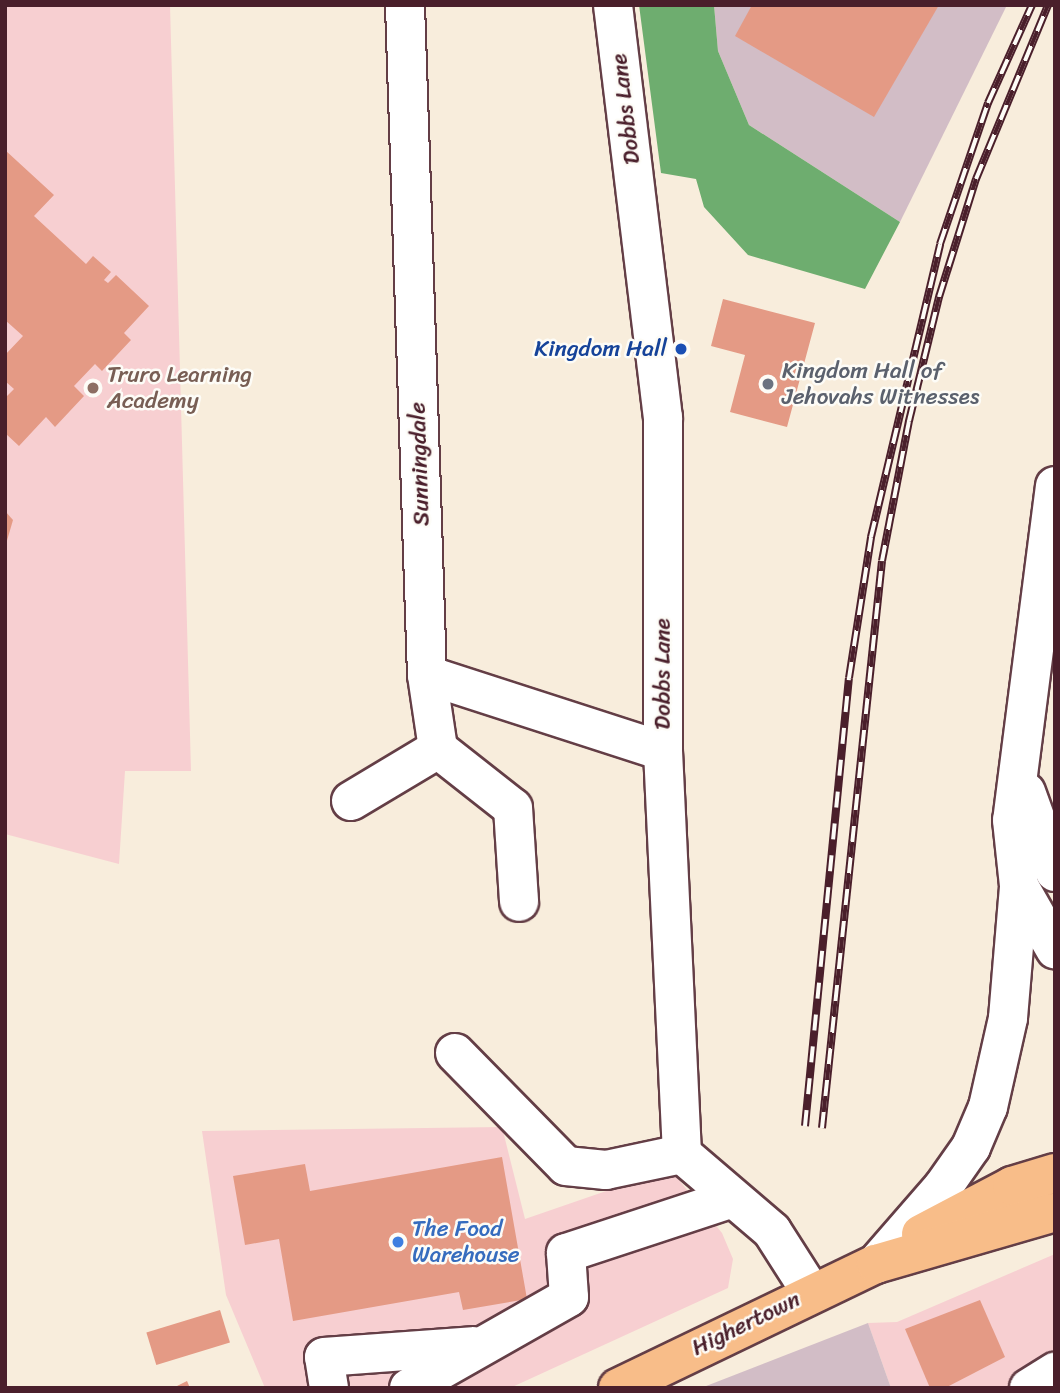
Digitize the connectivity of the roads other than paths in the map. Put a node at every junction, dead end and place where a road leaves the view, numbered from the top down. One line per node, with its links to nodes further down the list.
1 (405, 5): 4 (street, Sunningdale)
2 (613, 5): 6 (street, Dobbs Lane)
3 (1055, 486): 7 (street)
4 (427, 674): 5 (street, Sunningdale); 6 (street)
5 (438, 749): 8 (street); 11 (street)
6 (663, 751): 14 (street, Dobbs Lane)
7 (1018, 763): 9 (street); 10 (street)
8 (351, 800)
9 (1055, 872)
10 (1018, 886): 12 (street); 18 (street)
11 (519, 902)
12 (1055, 949)
13 (455, 1053): 14 (street)
14 (682, 1154): 16 (street)
15 (1055, 1173): 18 (highway, Highertown)
16 (730, 1199): 19 (street); 20 (street)
17 (1055, 1212): 18 (highway, Highertown)
18 (876, 1264): 19 (highway, Highertown)
19 (811, 1292): 24 (highway, Highertown)
20 (478, 1345): 22 (street); 23 (street)
21 (1055, 1372): 25 (street)
22 (328, 1388)
23 (409, 1388)
24 (618, 1388)
25 (1029, 1388)

